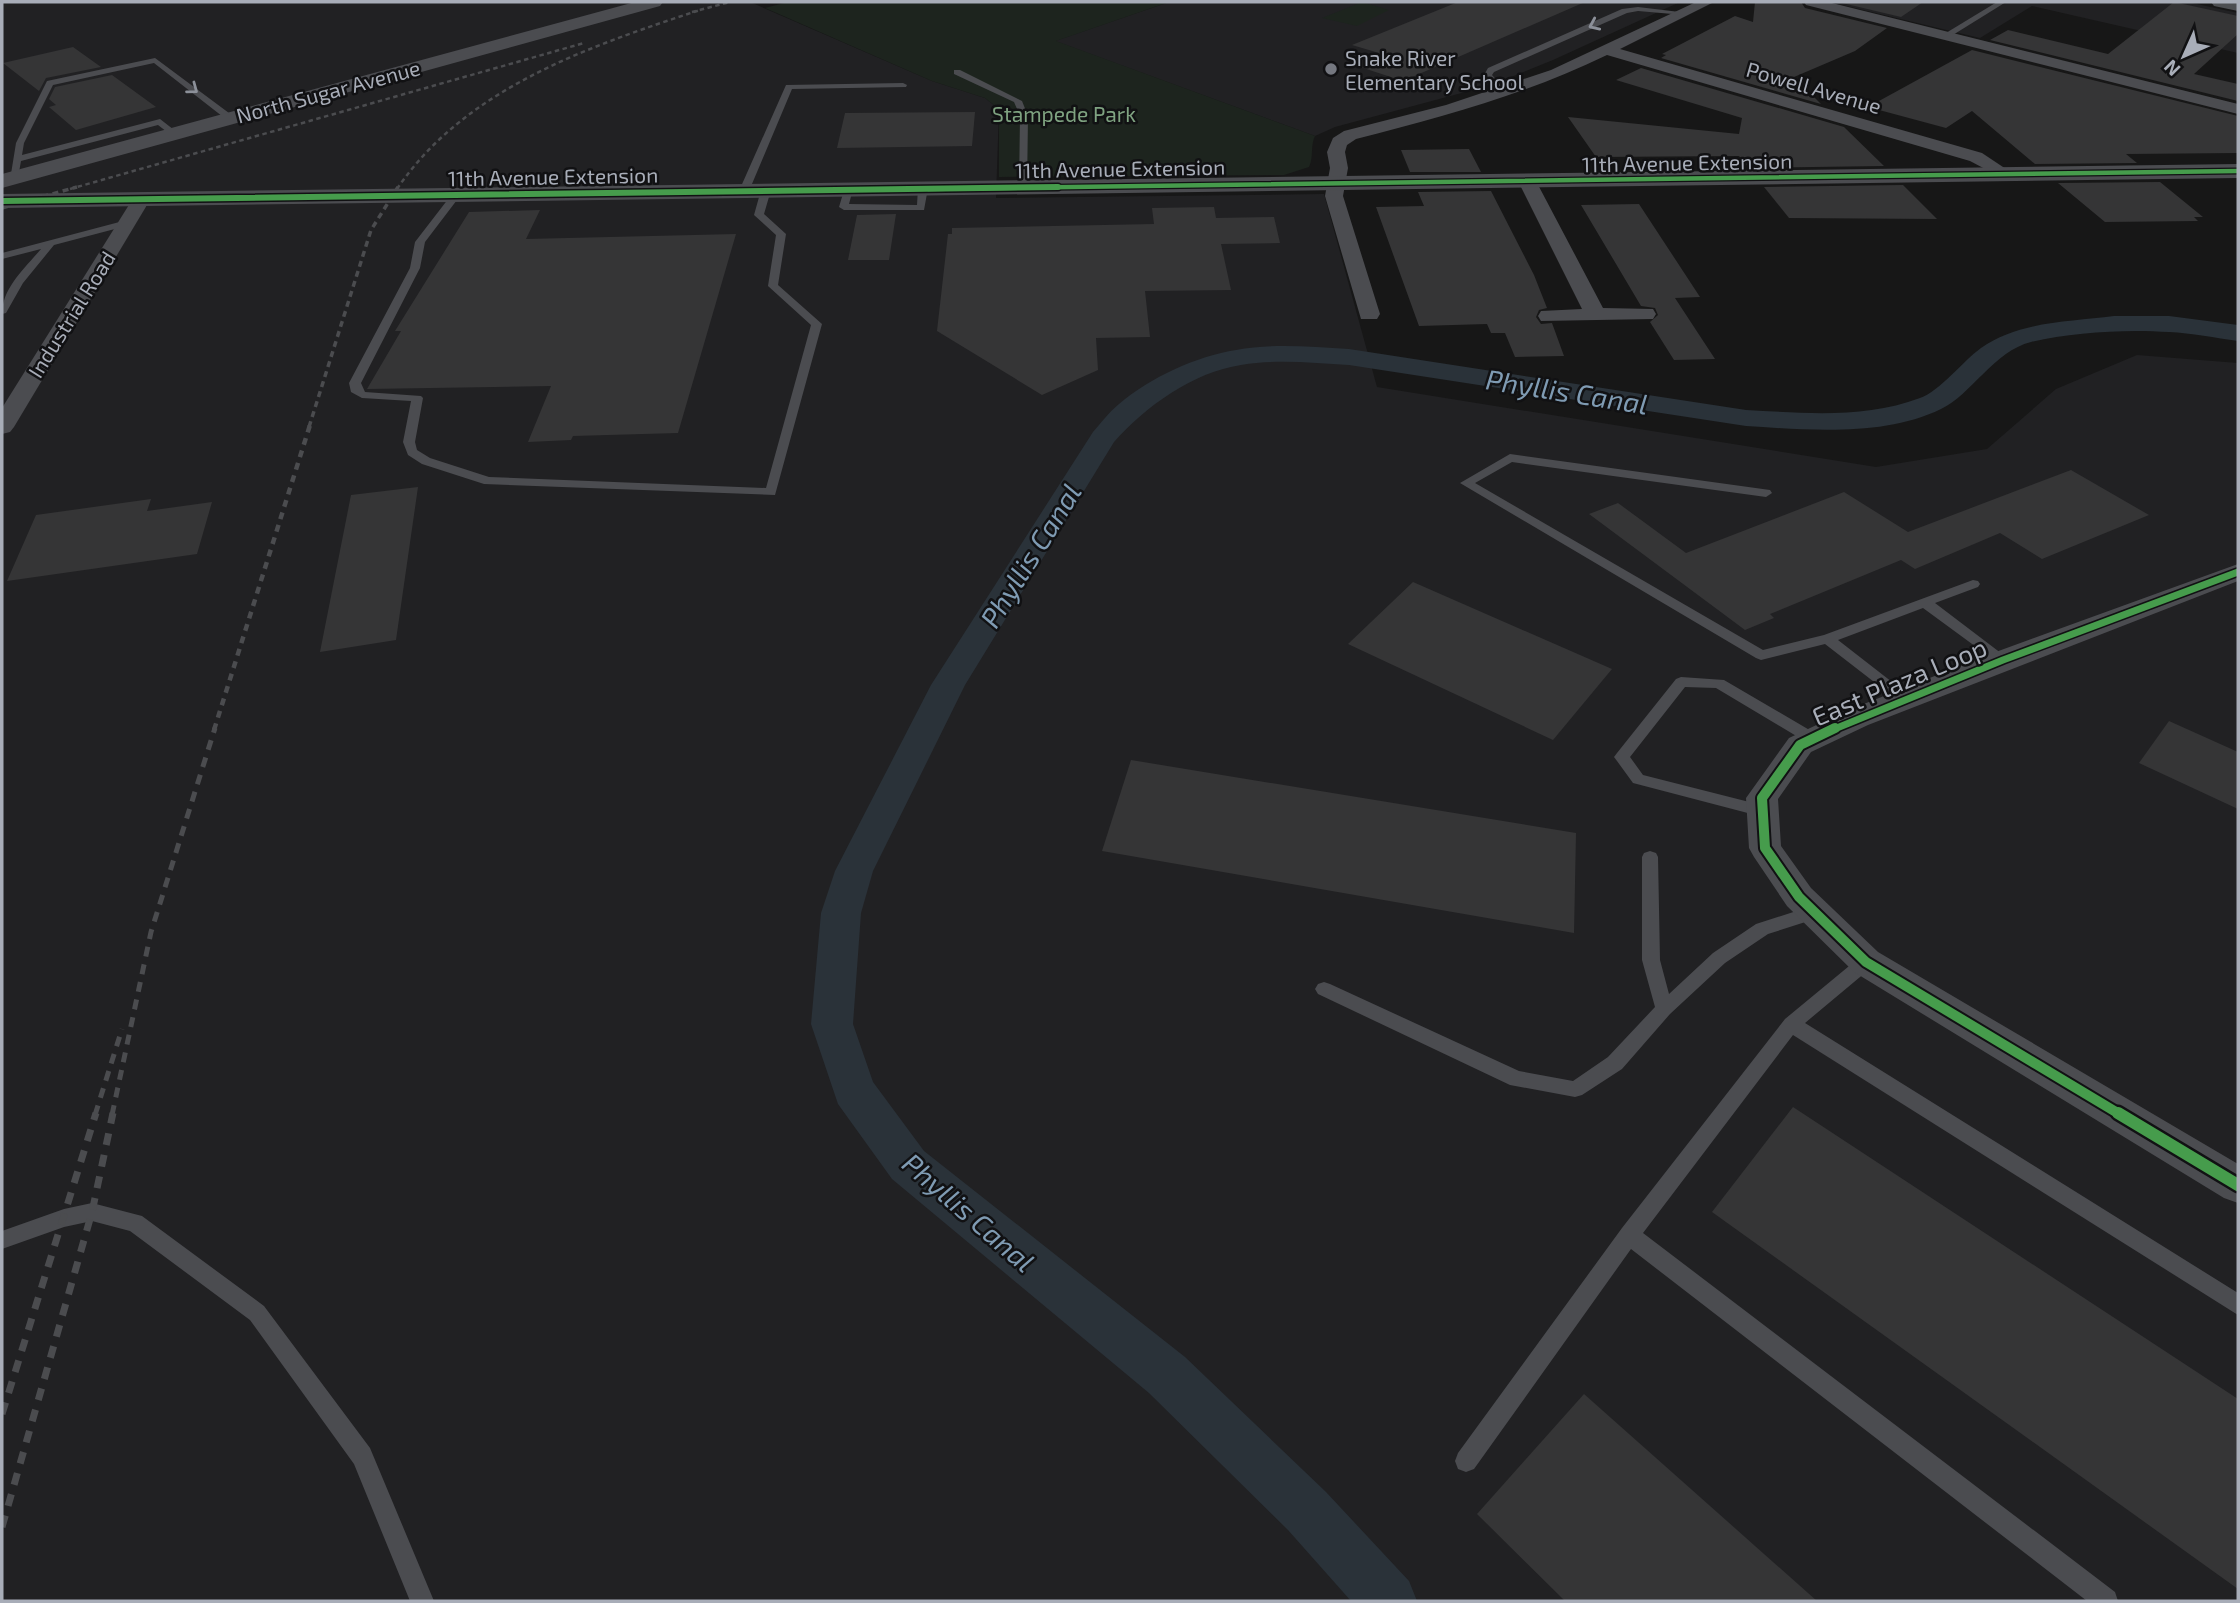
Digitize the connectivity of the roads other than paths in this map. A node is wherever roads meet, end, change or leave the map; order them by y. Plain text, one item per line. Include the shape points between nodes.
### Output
1 (654, 2) edge
2 (1707, 2) edge
3 (1811, 2) edge
4 (2002, 2) edge
5 (2220, 2) edge
6 (2238, 6) edge
7 (1684, 13) junction
8 (1945, 36) junction
9 (1606, 50) junction
10 (957, 72) dead end
11 (904, 85) dead end
12 (1503, 93) junction
13 (2238, 110) edge
14 (230, 118) junction
15 (2238, 171) edge
16 (11, 172) edge
17 (2006, 175) junction
18 (1527, 181) junction
19 (1336, 183) junction
20 (1024, 187) junction
21 (755, 191) junction
22 (455, 196) junction
23 (141, 200) junction
24 (2, 201) edge
25 (127, 223) junction
26 (51, 243) junction
27 (2, 256) edge
28 (2, 311) edge
29 (1369, 314) dead end
30 (1645, 314) dead end
31 (1596, 315) junction
32 (1549, 316) dead end
33 (3, 424) edge
34 (1766, 493) dead end
35 (2238, 572) edge
36 (1973, 584) dead end
37 (1925, 603) junction
38 (1828, 639) junction
39 (2003, 660) junction
40 (1905, 699) junction
41 (1813, 740) junction
42 (1763, 811) junction
43 (1650, 857) dead end
44 (1815, 912) junction
45 (1866, 962) junction
46 (1324, 989) dead end
47 (1664, 1009) junction
48 (1791, 1024) junction
49 (2238, 1185) edge
50 (1629, 1235) junction
51 (2, 1240) edge
52 (2238, 1305) edge
53 (1466, 1461) dead end
54 (420, 1599) edge
55 (2106, 1601) edge

1 - 14 street, North Sugar Avenue
2 - 7 street
3 - 8 street
4 - 8 lane
5 - 6 main road
7 - 9 street
7 -> 12 lane via 1625,11 1491,70 1488,75
8 - 13 street
9 - 12 street
9 - 17 street, Powell Avenue via 1976,157
10 - 20 lane via 1018,101 1024,116
11 - 21 lane via 789,87
12 - 19 street via 1350,135 1339,142 1336,152
14 - 16 street, North Sugar Avenue
16 -> 14 lane via 50,83 155,60
15 - 17 street, 11th Avenue Extension
17 - 18 street, 11th Avenue Extension
18 - 19 street, 11th Avenue Extension
18 - 31 street
19 - 20 street, 11th Avenue Extension
19 - 29 street via 1334,196
20 - 21 street, 11th Avenue Extension
21 - 22 street, 11th Avenue Extension
21 - 22 lane via 759,215 781,234 773,286 817,324 771,492 488,481 412,452 409,442 417,398 362,395 355,383 415,268 420,242
22 - 23 street, 11th Avenue Extension
23 - 24 street, 11th Avenue Extension
23 - 25 street, Industrial Road
25 - 26 lane
25 - 33 street, Industrial Road
26 - 27 lane
26 - 28 lane via 18,282
30 - 31 street
31 - 32 street
34 - 38 lane via 1510,458 1466,483 1761,655
35 - 39 street, East Plaza Loop
36 - 37 lane
37 - 38 lane
37 - 39 lane
38 - 40 lane
39 - 40 street, East Plaza Loop
40 - 41 street, East Plaza Loop
41 - 42 street, East Plaza Loop via 1800,746 1762,798
41 - 42 lane via 1719,683 1681,682 1622,757 1637,779
42 - 44 street, East Plaza Loop via 1765,848
43 - 47 lane via 1651,960
44 - 45 street, East Plaza Loop
44 - 47 lane via 1762,929 1719,958
45 - 48 lane
45 - 49 street, East Plaza Loop
46 - 47 lane via 1517,1079 1575,1089 1615,1063
48 - 50 lane
48 - 52 lane
50 - 53 lane
50 - 55 lane
51 - 54 lane via 92,1212 135,1223 257,1313 362,1456

